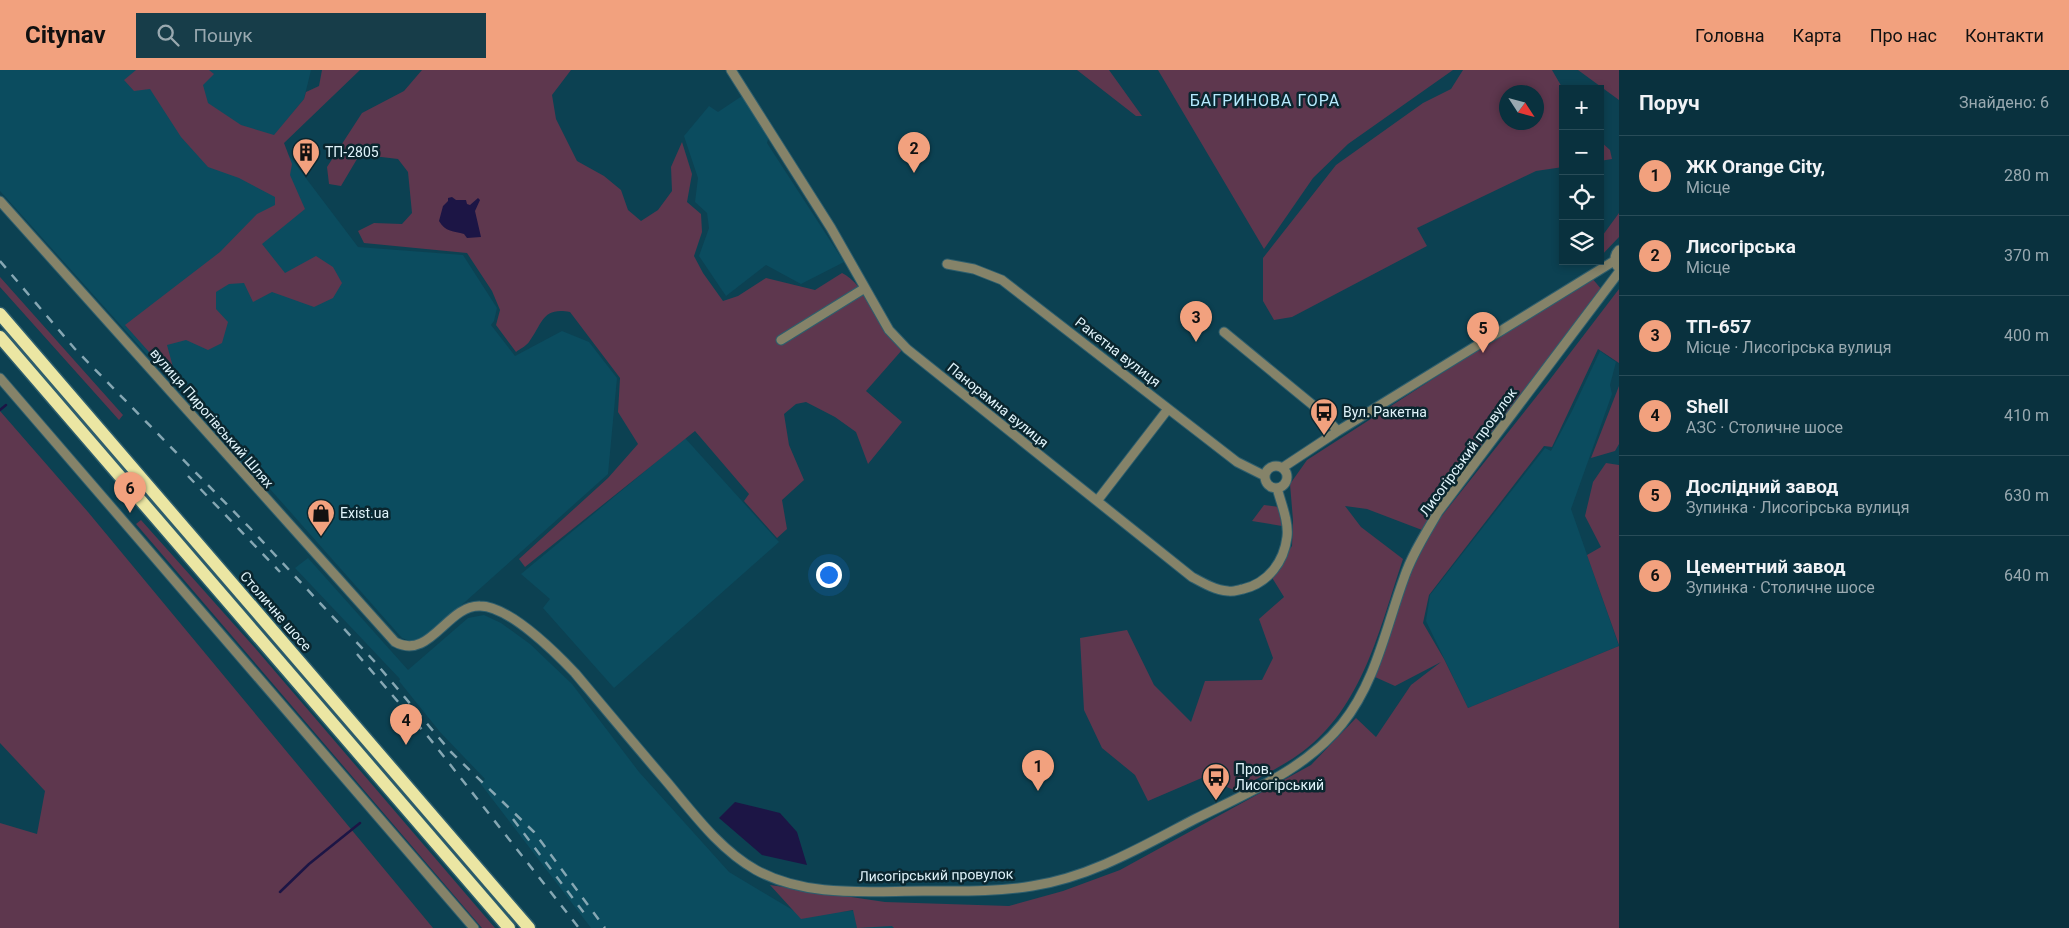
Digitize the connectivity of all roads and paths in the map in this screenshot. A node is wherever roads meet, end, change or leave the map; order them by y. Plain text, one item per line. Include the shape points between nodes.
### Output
1 (731, 70) edge
2 (0, 201) edge
3 (1619, 250) edge
4 (947, 264) dead end
5 (1617, 265) edge
6 (1619, 272) edge
7 (1594, 275) junction
8 (865, 288) junction
9 (1606, 290) junction
10 (0, 314) edge
11 (1224, 332) dead end
12 (0, 338) edge
13 (781, 340) dead end
14 (0, 378) edge
15 (1168, 409) junction
16 (1338, 431) junction
17 (1282, 468) junction
18 (1265, 476) junction
19 (1278, 488) junction
20 (1096, 501) junction
21 (409, 646) joint
22 (474, 928) edge
23 (509, 928) edge
24 (529, 928) edge

1 - 8 street, Панорамна вулиця
2 - 21 street, вулиця Пирогівський Шлях via 390,637 400,645
3 - 5 street via 1615,256
4 - 15 street, Ракетна вулиця via 974,269 1002,280
5 - 7 street
6 - 9 street, Лисогірський провулок
7 - 9 street via 1599,274 1603,278
7 - 16 street
8 - 13 street
8 - 20 street, Панорамна вулиця via 889,330 907,349
9 - 21 street, Лисогірський провулок via 1438,512 1405,574 1367,684 1333,735 1292,769 1088,872 1034,886 980,891 834,891 779,880 742,860 715,836 575,673 557,654 506,614 488,607 468,608 423,643
10 - 24 highway, Столичне шосе
11 - 16 street via 1314,406
12 - 23 highway
14 - 22 street
15 - 18 street, Ракетна вулиця via 1237,462
15 - 20 street
16 - 17 street
17 - 18 street via 1273,467
17 - 19 street via 1286,481
18 - 19 street via 1268,485
19 - 20 street, Панорамна вулиця via 1287,535 1284,554 1269,576 1259,583 1229,592 1192,577

